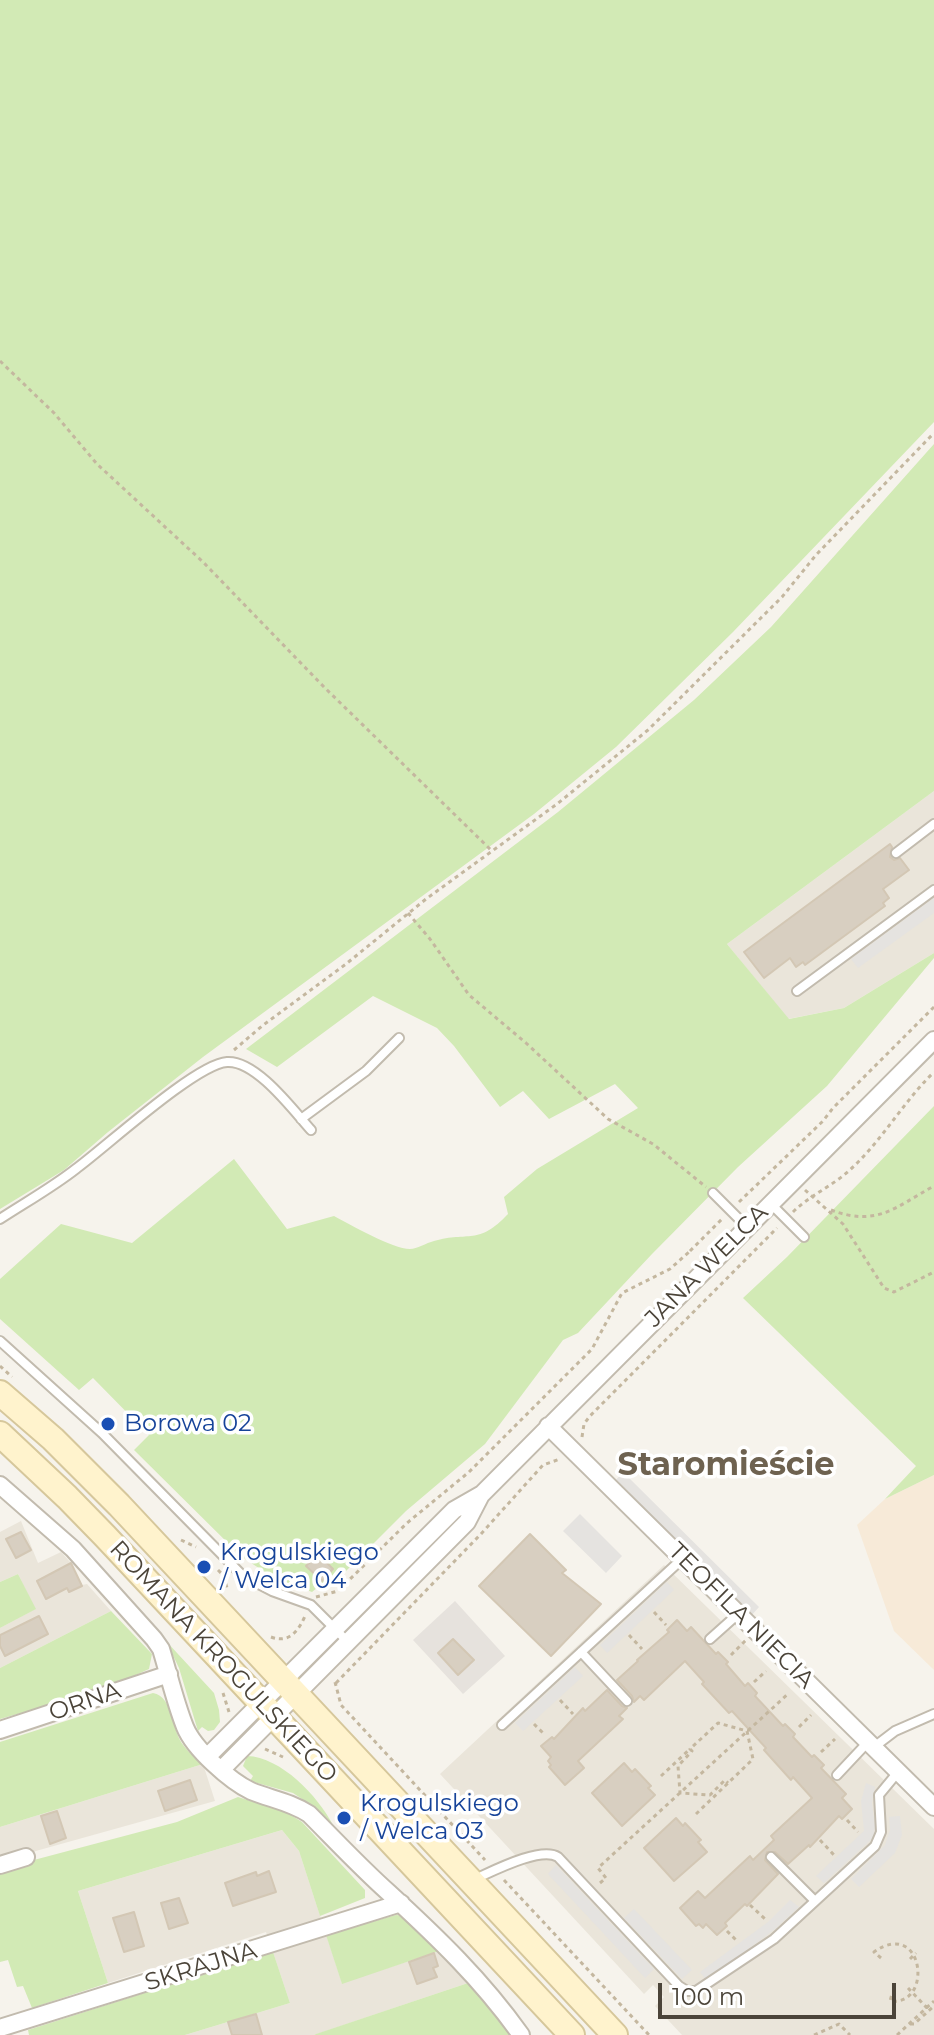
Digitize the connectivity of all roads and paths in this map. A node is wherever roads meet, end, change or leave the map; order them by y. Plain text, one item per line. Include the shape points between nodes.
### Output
1 (0, 361) edge
2 (934, 433) edge
3 (934, 824) edge
4 (492, 851) junction
5 (896, 853) dead end
6 (934, 890) edge
7 (408, 913) junction
8 (797, 991) dead end
9 (934, 1007) edge
10 (399, 1038) dead end
11 (934, 1040) edge
12 (229, 1061) junction
13 (934, 1072) edge
14 (301, 1119) junction
15 (311, 1130) dead end
16 (791, 1182) junction
17 (934, 1186) edge
18 (713, 1193) joint
19 (814, 1196) junction
20 (770, 1203) junction
21 (827, 1209) junction
22 (731, 1210) junction
23 (0, 1219) edge
24 (786, 1219) junction
25 (747, 1227) junction
26 (804, 1237) dead end
27 (934, 1272) edge
28 (0, 1341) edge
29 (0, 1393) edge
30 (548, 1426) junction
31 (0, 1434) edge
32 (578, 1443) dead end
33 (567, 1454) dead end
34 (0, 1485) edge
35 (482, 1494) junction
36 (682, 1558) junction
37 (316, 1598) dead end
38 (654, 1612) dead end
39 (307, 1613) dead end
40 (738, 1613) junction
41 (666, 1625) dead end
42 (334, 1628) junction
43 (751, 1634) dead end
44 (629, 1635) dead end
45 (291, 1637) dead end
46 (710, 1639) dead end
47 (347, 1641) junction
48 (642, 1649) dead end
49 (581, 1652) junction
50 (731, 1655) dead end
51 (766, 1671) dead end
52 (326, 1673) dead end
53 (169, 1674) junction
54 (754, 1682) dead end
55 (336, 1683) junction
56 (288, 1688) junction
57 (789, 1693) dead end
58 (560, 1700) dead end
59 (627, 1701) dead end
60 (266, 1708) junction
61 (573, 1714) dead end
62 (934, 1714) edge
63 (811, 1715) dead end
64 (534, 1724) dead end
65 (502, 1725) dead end
66 (799, 1727) dead end
67 (0, 1730) edge
68 (747, 1731) junction
69 (545, 1735) dead end
70 (835, 1739) dead end
71 (871, 1744) junction
72 (690, 1749) junction
73 (821, 1752) dead end
74 (208, 1756) junction
75 (221, 1770) junction
76 (898, 1771) junction
77 (837, 1775) dead end
78 (661, 1776) dead end
79 (728, 1783) junction
80 (680, 1793) junction
81 (934, 1807) edge
82 (696, 1814) dead end
83 (847, 1820) dead end
84 (858, 1832) dead end
85 (820, 1840) dead end
86 (834, 1855) dead end
87 (26, 1857) dead end
88 (771, 1857) dead end
89 (0, 1865) edge
90 (490, 1866) dead end
91 (499, 1876) dead end
92 (470, 1881) junction
93 (596, 1887) dead end
94 (815, 1901) junction
95 (401, 1903) junction
96 (750, 1905) dead end
97 (765, 1919) dead end
98 (727, 1931) dead end
99 (737, 1941) dead end
100 (916, 1953) junction
101 (881, 1958) dead end
102 (910, 1959) dead end
103 (908, 1988) dead end
104 (892, 1994) dead end
105 (914, 1994) junction
106 (934, 2004) edge
107 (927, 2008) junction
108 (910, 2024) junction
109 (0, 2028) edge
110 (521, 2035) edge
111 (572, 2035) edge
112 (615, 2035) edge
113 (649, 2035) edge
114 (814, 2035) edge
115 (850, 2035) edge
116 (897, 2035) edge

1 - 4 path via 97,464 203,562
2 - 4 path via 782,597 648,730
3 - 5 lane
4 - 7 path
6 - 8 lane
7 - 12 path via 262,1026
7 - 18 path via 469,995 608,1119 653,1144
9 - 22 path
10 - 14 lane via 366,1071
11 - 16 street, JANA WELCA
12 - 14 lane via 260,1075
12 - 23 lane via 208,1067 181,1085 75,1170
13 - 19 path via 885,1134
14 - 15 lane
16 - 19 path
16 - 20 street, JANA WELCA
17 - 21 path via 874,1218
18 - 22 lane
19 - 21 path
19 - 24 path
20 - 24 lane
20 - 25 street, JANA WELCA
21 - 27 path via 843,1224 884,1288 894,1292
22 - 25 lane
22 - 37 path via 670,1269 622,1293 592,1349 469,1472 338,1591
24 - 26 lane
24 - 32 path via 590,1416
25 - 30 street, JANA WELCA
28 - 42 lane via 102,1433 243,1576 311,1605
29 - 56 main road, ROMANA KROGULSKIEGO via 119,1505
30 - 35 street, JANA WELCA
30 - 36 street, TEOFILA NIECIA
31 - 60 main road, ROMANA KROGULSKIEGO via 77,1506
33 - 55 path via 543,1465
34 - 53 street via 73,1549 154,1639
35 - 42 street, JANA WELCA via 454,1510
35 - 47 street, JANA WELCA via 467,1522
36 - 40 street, TEOFILA NIECIA
36 - 49 lane
38 - 41 path
39 - 45 path
40 - 46 lane
40 - 71 street, TEOFILA NIECIA
42 - 47 lane
42 - 56 street, JANA WELCA
43 - 50 path
44 - 48 path
47 - 56 street, JANA WELCA
49 - 59 lane
49 - 65 lane
51 - 54 path
52 - 55 path
53 - 67 street, ORNA
53 - 74 street via 186,1728
55 - 90 path via 341,1705
56 - 60 street
56 - 92 main road, ROMANA KROGULSKIEGO
57 - 68 path
58 - 61 path
60 - 74 street
60 - 75 street
60 - 111 main road, ROMANA KROGULSKIEGO
62 - 71 lane
63 - 66 path
64 - 69 path
68 - 72 path via 718,1723
68 - 79 path via 753,1759
68 - 80 path
70 - 73 path
71 - 76 street, TEOFILA NIECIA
71 - 77 lane
72 - 78 path
72 - 80 path via 678,1766
74 - 75 street
75 - 95 street via 252,1791 309,1814
76 - 81 street, TEOFILA NIECIA
76 - 94 lane via 879,1795 879,1840
79 - 80 path via 725,1780 710,1795
79 - 82 path
80 - 93 path via 598,1868 606,1878
83 - 84 path
85 - 86 path
87 - 89 street
88 - 94 lane
91 - 113 path
92 - 94 lane via 551,1852 687,1991 696,1991 774,1939
92 - 112 main road, ROMANA KROGULSKIEGO
95 - 109 street, SKRAJNA
95 - 110 street via 478,1978
96 - 97 path
98 - 99 path
100 - 101 path via 891,1945 874,1952
100 - 102 path
100 - 105 path via 923,1976
103 - 105 path
104 - 105 path via 890,2001 897,2002
105 - 107 path
106 - 107 path
106 - 108 path
107 - 108 path
108 - 116 path
114 - 115 path via 839,2024

